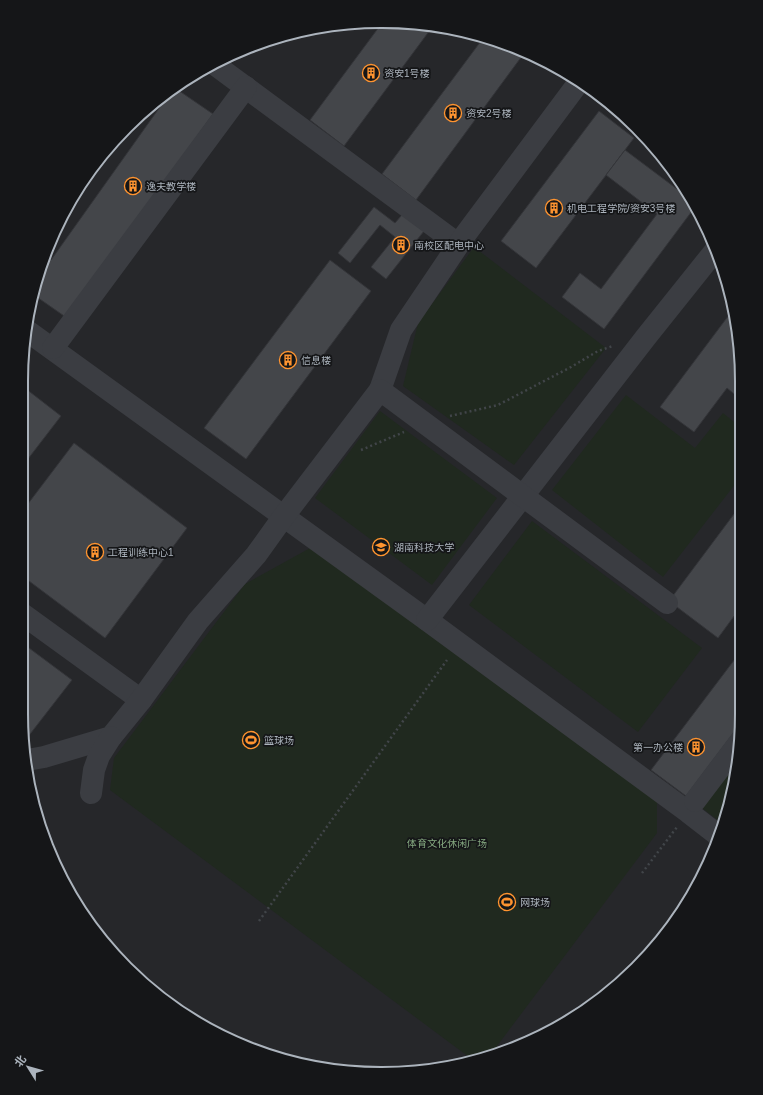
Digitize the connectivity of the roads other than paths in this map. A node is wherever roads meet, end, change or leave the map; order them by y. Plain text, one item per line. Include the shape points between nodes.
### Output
1 (219, 67) edge
2 (246, 87) junction
3 (576, 87) edge
4 (458, 244) junction
5 (711, 255) edge
6 (31, 334) edge
7 (53, 348) junction
8 (380, 390) junction
9 (523, 497) junction
10 (284, 516) junction
11 (667, 603) dead end
12 (28, 618) edge
13 (427, 620) junction
14 (141, 700) junction
15 (111, 737) junction
16 (733, 751) edge
17 (31, 759) edge
18 (91, 793) dead end
19 (692, 806) junction
20 (715, 831) edge

1 - 2 street
2 - 4 street
2 - 7 street
3 - 4 street
4 - 8 street via 401,330
5 - 9 street
6 - 7 street
7 - 10 street
8 - 9 street
8 - 10 street
9 - 11 street
9 - 13 street
10 - 13 street
10 - 14 street via 256,555 198,622
12 - 14 street
13 - 19 street
14 - 15 street
15 - 17 street
15 - 18 street via 99,756
16 - 19 street
19 - 20 street

